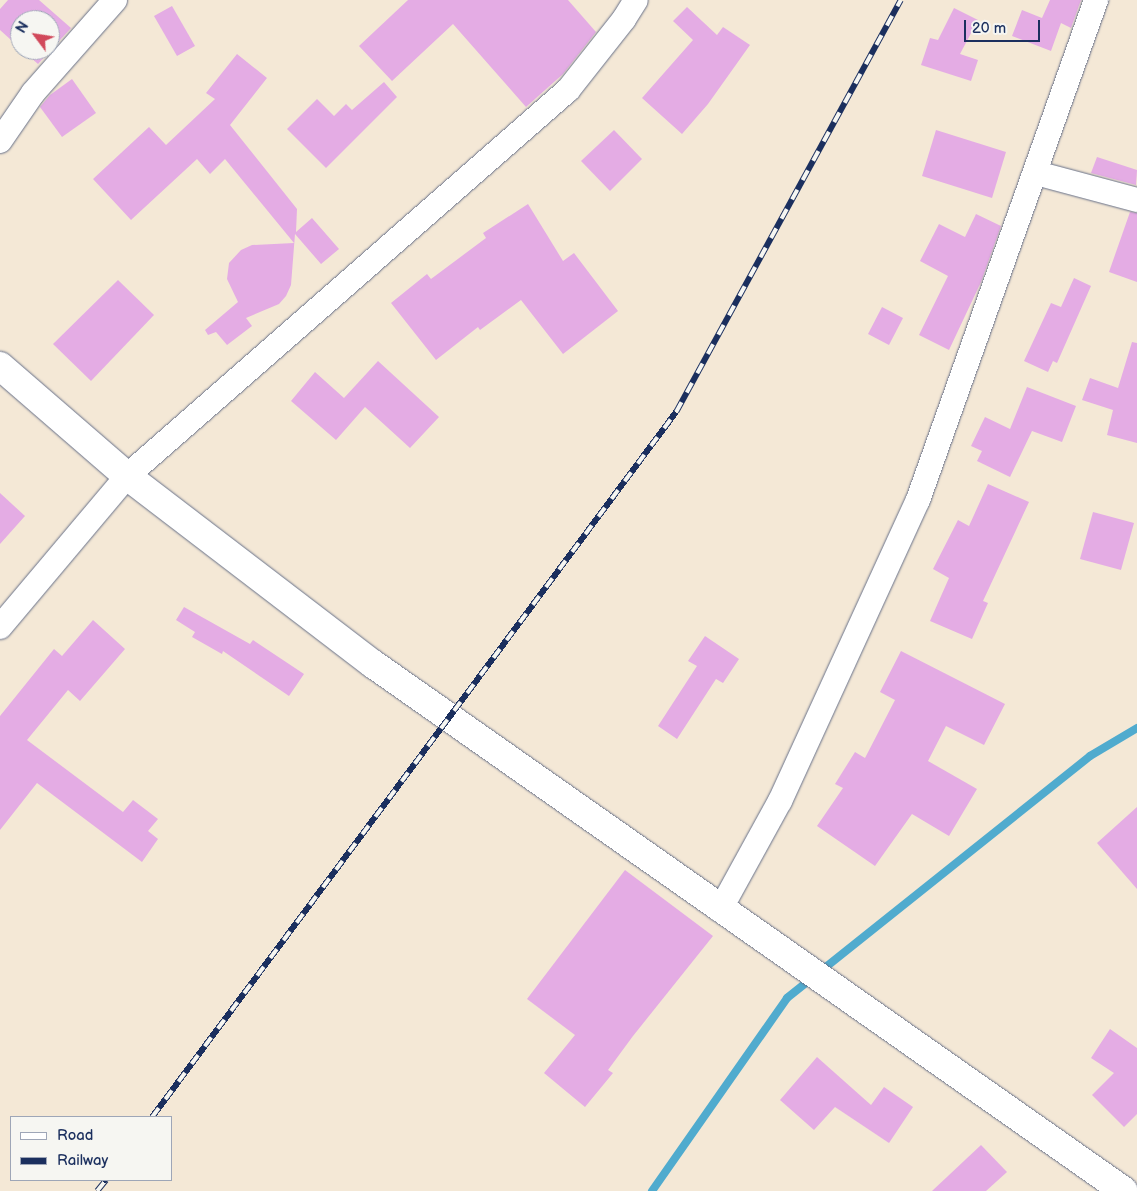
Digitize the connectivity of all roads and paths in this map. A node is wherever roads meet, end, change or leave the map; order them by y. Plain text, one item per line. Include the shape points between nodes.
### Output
1 (115, 0) edge
2 (636, 0) edge
3 (1096, 0) edge
4 (0, 141) edge
5 (1036, 173) junction
6 (1137, 200) edge
7 (0, 366) edge
8 (127, 476) junction
9 (0, 627) edge
10 (720, 910) junction
11 (1124, 1191) edge

1 - 4 street via 33,92
2 - 8 street via 568,90
3 - 5 street
5 - 6 street
5 - 10 street via 918,500 780,801
7 - 8 street
8 - 9 street
8 - 10 street via 373,664
10 - 11 street

